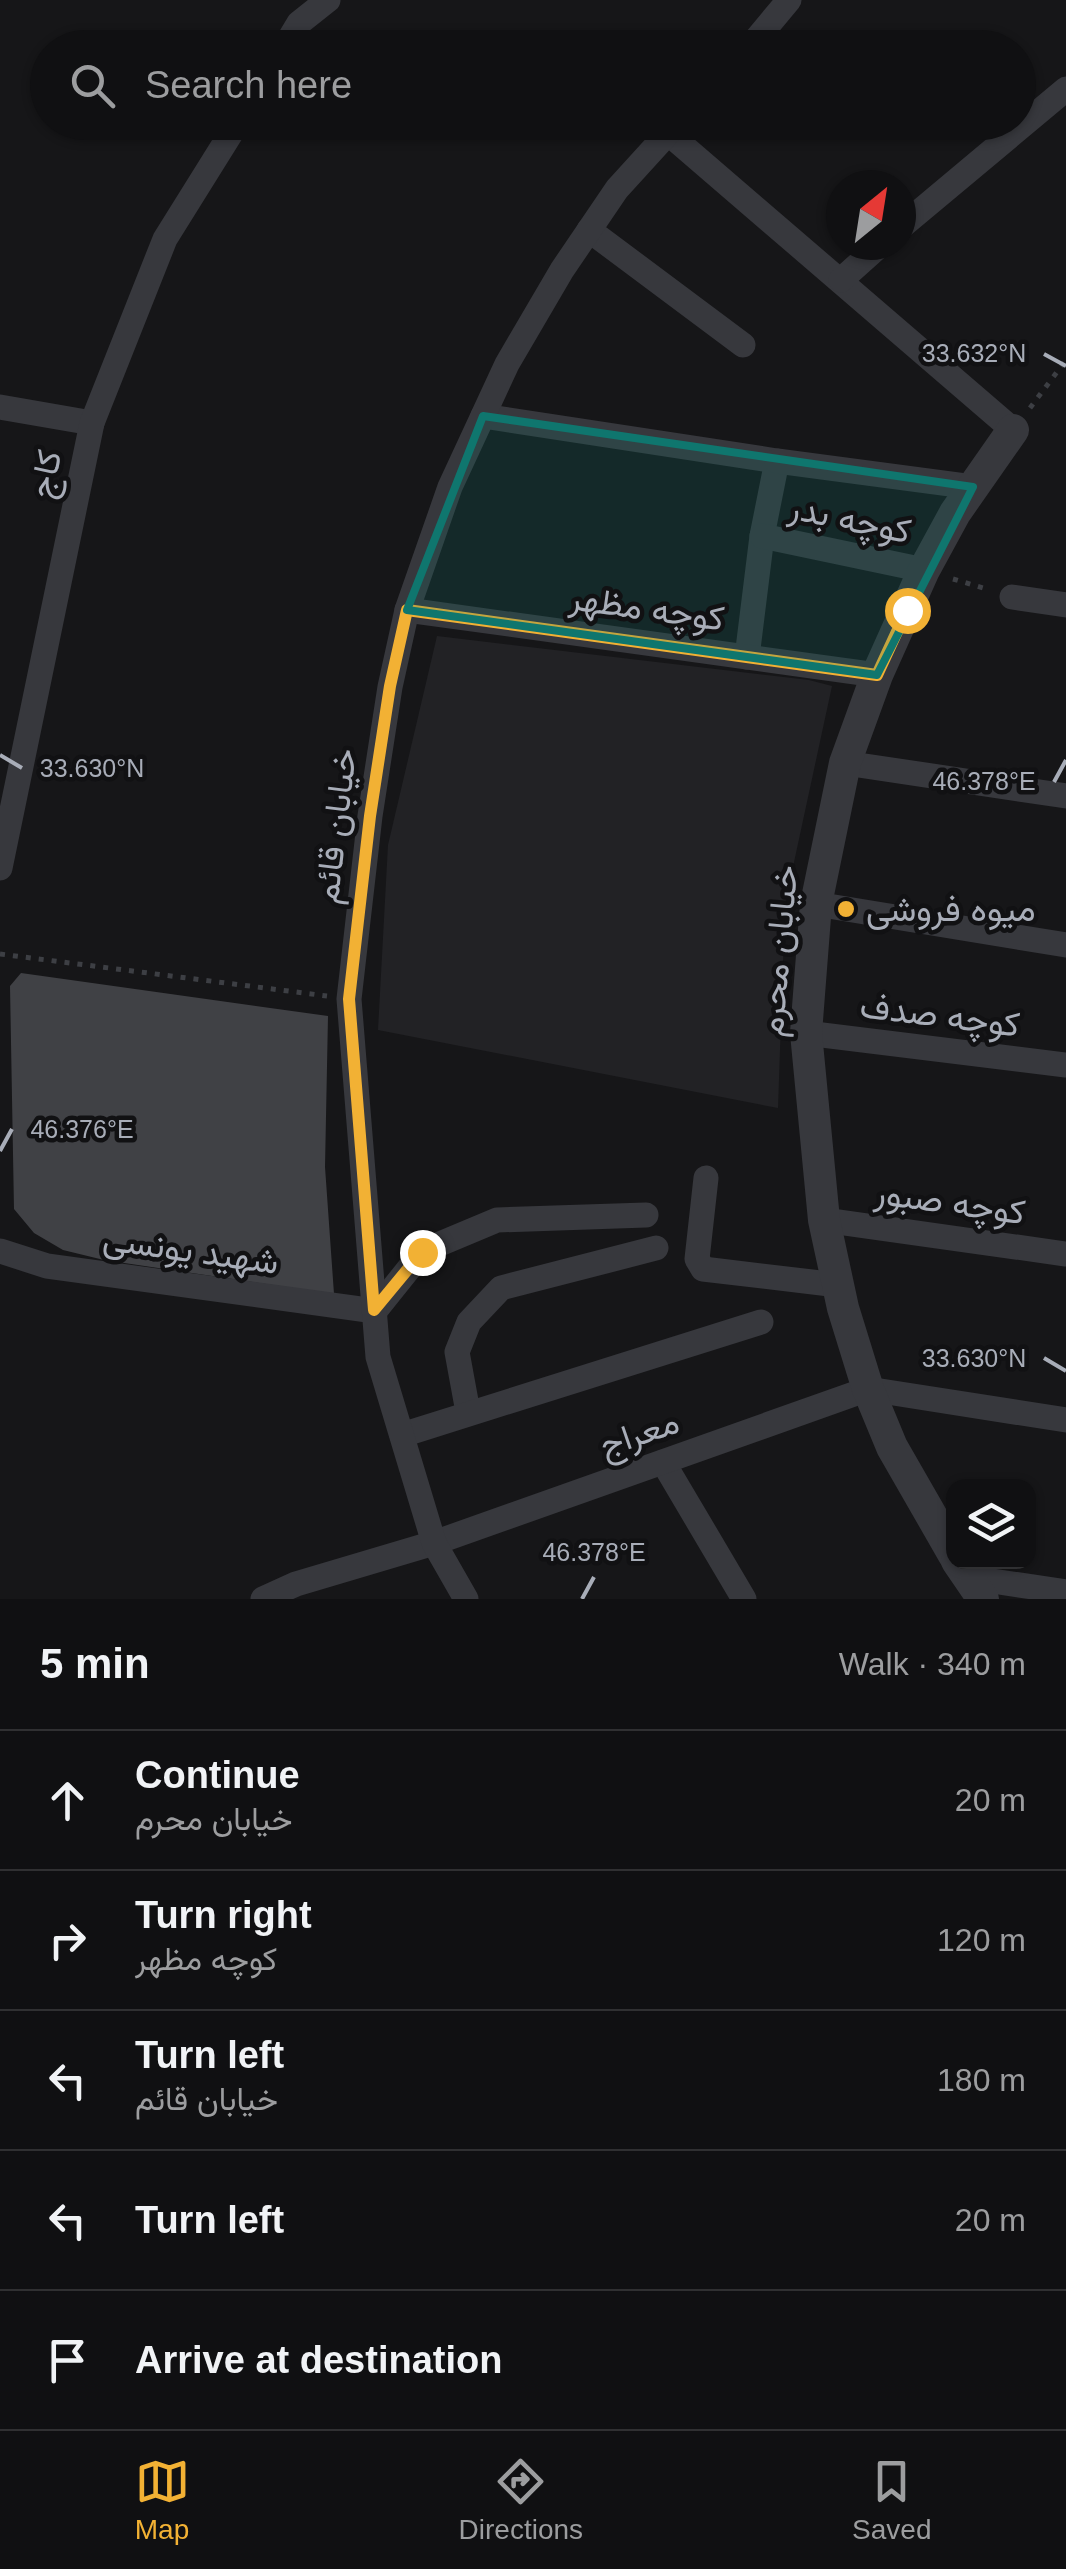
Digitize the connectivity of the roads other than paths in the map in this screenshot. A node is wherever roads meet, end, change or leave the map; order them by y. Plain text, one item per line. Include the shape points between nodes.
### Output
1 (328, 0) edge
2 (786, 2) edge
3 (296, 30) edge
4 (769, 30) edge
5 (1066, 89) edge
6 (1036, 114) edge
7 (227, 140) edge
8 (662, 140) edge
9 (686, 140) edge
10 (1005, 140) edge
11 (916, 214) edge
12 (590, 230) junction
13 (863, 260) edge
14 (841, 280) junction
15 (743, 346) dead end
16 (0, 407) edge
17 (483, 416) junction
18 (92, 424) junction
19 (1013, 430) joint
20 (777, 461) junction
21 (973, 487) junction
22 (762, 536) junction
23 (924, 570) junction
24 (1012, 597) road end
25 (1066, 605) edge
26 (407, 610) junction
27 (746, 657) junction
28 (877, 675) junction
29 (846, 763) junction
30 (1066, 796) edge
31 (0, 868) edge
32 (816, 904) junction
33 (1066, 944) edge
34 (806, 1033) junction
35 (1066, 1066) edge
36 (706, 1178) dead end
37 (646, 1214) dead end
38 (824, 1220) junction
39 (656, 1248) dead end
40 (0, 1251) edge
41 (1066, 1254) edge
42 (838, 1285) junction
43 (374, 1310) junction
44 (761, 1322) dead end
45 (868, 1390) junction
46 (468, 1412) junction
47 (1066, 1420) edge
48 (402, 1435) junction
49 (662, 1462) junction
50 (434, 1543) junction
51 (965, 1573) edge
52 (1066, 1592) edge
53 (263, 1599) edge
54 (466, 1599) edge
55 (744, 1599) edge

1 - 3 street
2 - 4 street
5 - 6 street
7 - 18 street, کاج via 165,239
8 - 12 street, خیابان قائم
9 - 14 street
10 - 11 street
12 - 15 street
12 - 17 street, خیابان قائم
13 - 14 street
14 - 19 street
16 - 18 street
17 - 20 street
17 - 26 street, خیابان قائم
18 - 31 street, کاج
19 - 21 street, خیابان محرم
20 - 21 street
20 - 22 street
21 - 23 street, خیابان محرم
22 - 23 street, کوچه بدر
22 - 27 street
23 - 28 street, خیابان محرم
24 - 25 street
26 - 27 street, کوچه مظهر
26 - 43 street, خیابان قائم via 370,816 349,999
27 - 28 street, کوچه مظهر
28 - 29 street, خیابان محرم
29 - 30 street
29 - 32 street, خیابان محرم
32 - 33 street
32 - 34 street, خیابان محرم
34 - 35 street, کوچه صدف
34 - 38 street, خیابان محرم
36 - 42 street via 697,1259 703,1269
37 - 43 street via 497,1220 422,1252
38 - 41 street, کوچه صبور
38 - 42 street, خیابان محرم
39 - 46 street via 501,1288 468,1322 458,1352
40 - 43 street, شهید یونسی via 48,1266
42 - 45 street, خیابان محرم
43 - 48 street, خیابان قائم via 378,1358
44 - 46 street
45 - 47 street
45 - 49 street, معراج
45 - 51 street, خیابان محرم via 892,1448
46 - 48 street
48 - 50 street, خیابان قائم
49 - 50 street, معراج
49 - 55 street
50 - 53 street, معراج
50 - 54 street, خیابان قائم
51 - 52 street

